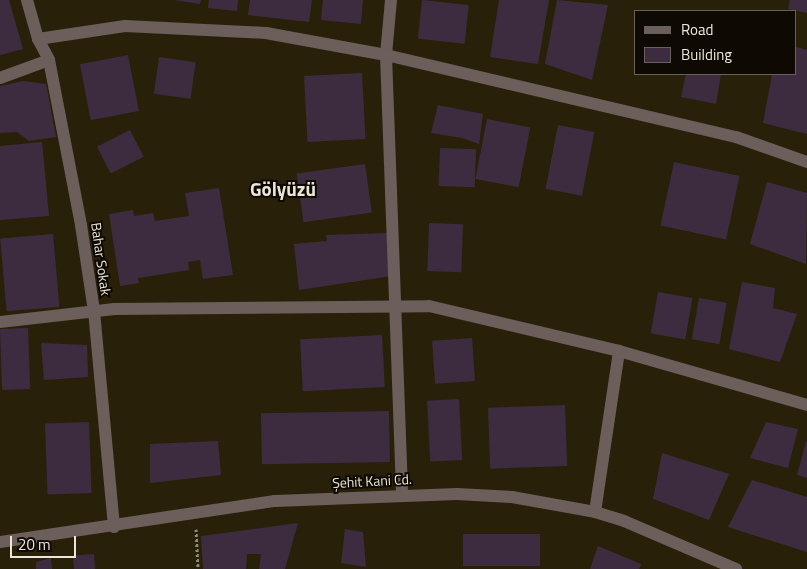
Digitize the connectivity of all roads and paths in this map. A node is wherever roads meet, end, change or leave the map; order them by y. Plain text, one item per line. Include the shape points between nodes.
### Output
1 (28, 0) edge
2 (391, 0) edge
3 (38, 39) junction
4 (386, 55) junction
5 (49, 60) junction
6 (0, 78) edge
7 (807, 162) edge
8 (397, 306) junction
9 (94, 311) junction
10 (0, 322) edge
11 (619, 351) junction
12 (807, 405) edge
13 (402, 494) junction
14 (594, 512) junction
15 (195, 513) junction
16 (114, 527) junction
17 (0, 542) edge
18 (198, 569) edge
19 (736, 569) edge

1 - 3 street, Bahar Sokak
2 - 4 street
3 - 4 street via 125,26 266,33
3 - 5 street, Bahar Sokak
4 - 7 street via 736,137
4 - 8 street
5 - 6 street
5 - 9 street, Bahar Sokak
8 - 9 street
8 - 11 street via 429,306
8 - 13 street
9 - 10 street
9 - 16 street, Bahar Sokak
11 - 12 street
11 - 14 street
13 - 14 street, Şehit Kani Cd. via 512,497
13 - 15 street, Şehit Kani Cd. via 275,500
14 - 19 street, Şehit Kani Cd. via 624,521
15 - 16 street, Şehit Kani Cd.
15 - 18 path
16 - 17 street, Şehit Kani Cd.

